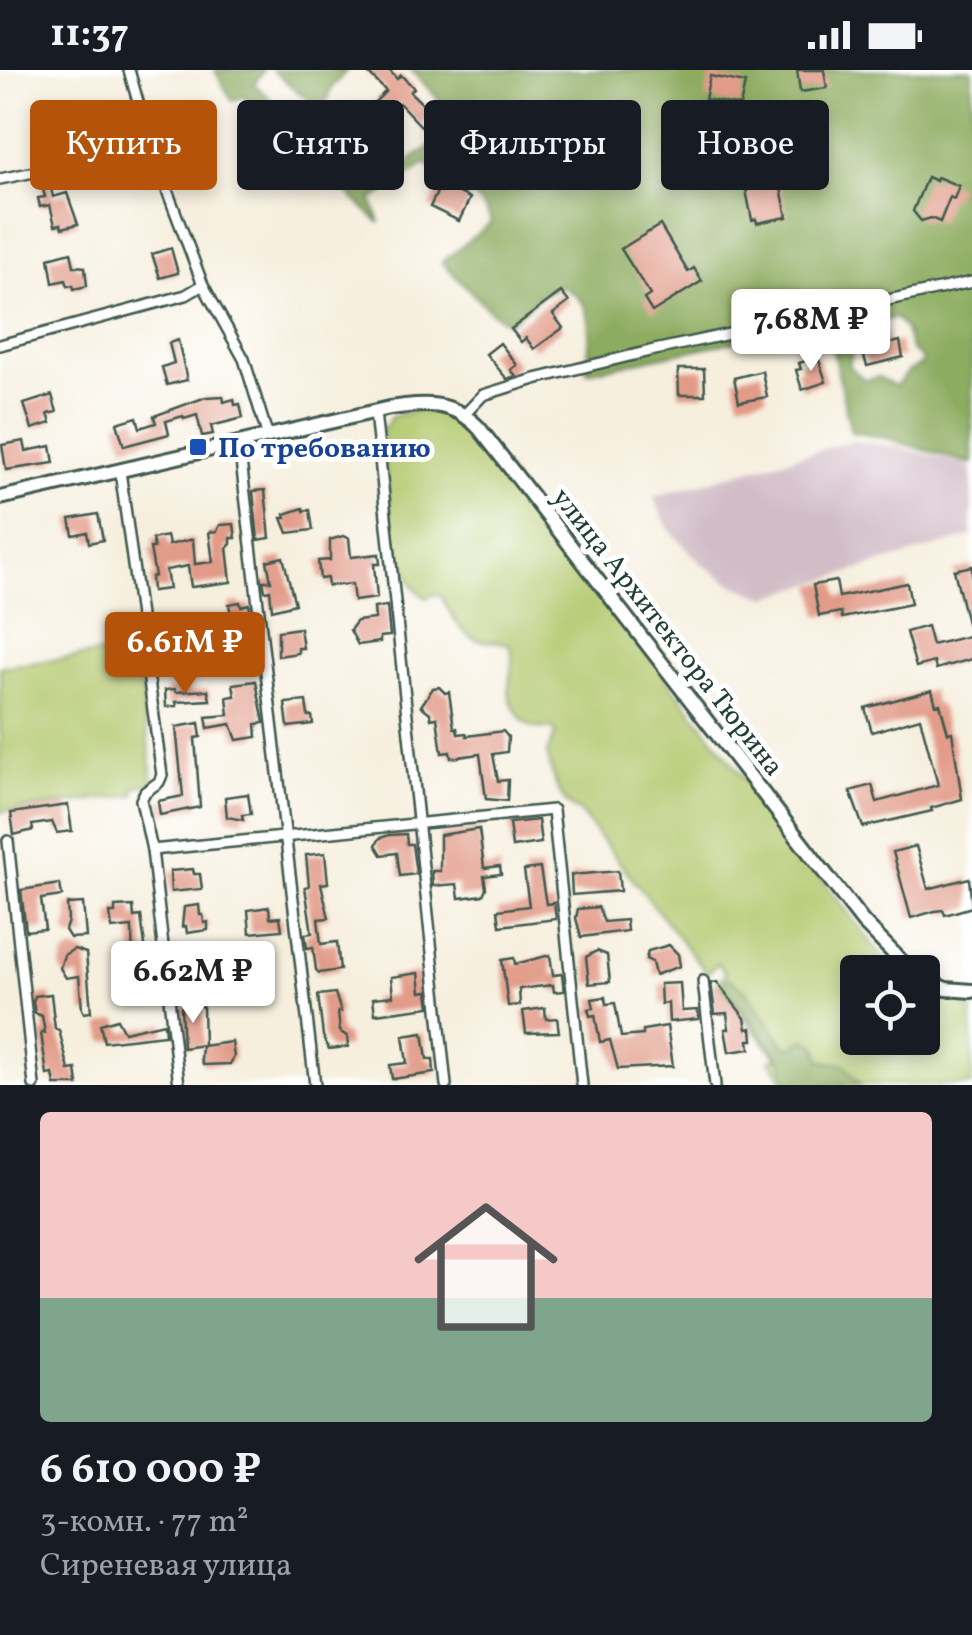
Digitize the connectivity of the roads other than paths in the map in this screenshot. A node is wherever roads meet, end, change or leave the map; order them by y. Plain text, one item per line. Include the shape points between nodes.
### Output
1 (129, 70) edge
2 (137, 100) edge
3 (30, 173) edge
4 (0, 179) edge
5 (167, 190) edge
6 (972, 282) edge
7 (202, 285) junction
8 (0, 345) edge
9 (375, 412) junction
10 (465, 414) junction
11 (268, 438) junction
12 (239, 444) junction
13 (120, 472) junction
14 (0, 498) edge
15 (418, 821) junction
16 (286, 838) junction
17 (8, 841) dead end
18 (152, 850) junction
19 (895, 955) edge
20 (703, 981) dead end
21 (940, 986) edge
22 (972, 990) edge
23 (34, 1085) edge
24 (178, 1085) edge
25 (315, 1085) edge
26 (446, 1085) edge
27 (582, 1085) edge
28 (716, 1085) edge

1 - 2 street
3 - 4 street
5 - 7 street
6 - 10 street via 536,379 483,395
7 - 8 street via 186,295
7 - 11 street via 244,359
9 - 10 street via 434,403
9 - 11 street
9 - 15 street
10 - 19 street, улица Архитектора Тюрина via 862,922
11 - 12 street
12 - 13 street
12 - 16 street
13 - 14 street
13 - 18 street via 162,775 141,800
15 - 16 street
15 - 26 street
15 - 27 street via 553,810
16 - 18 street
16 - 25 street
17 - 23 street
18 - 24 street
20 - 28 street
21 - 22 street

